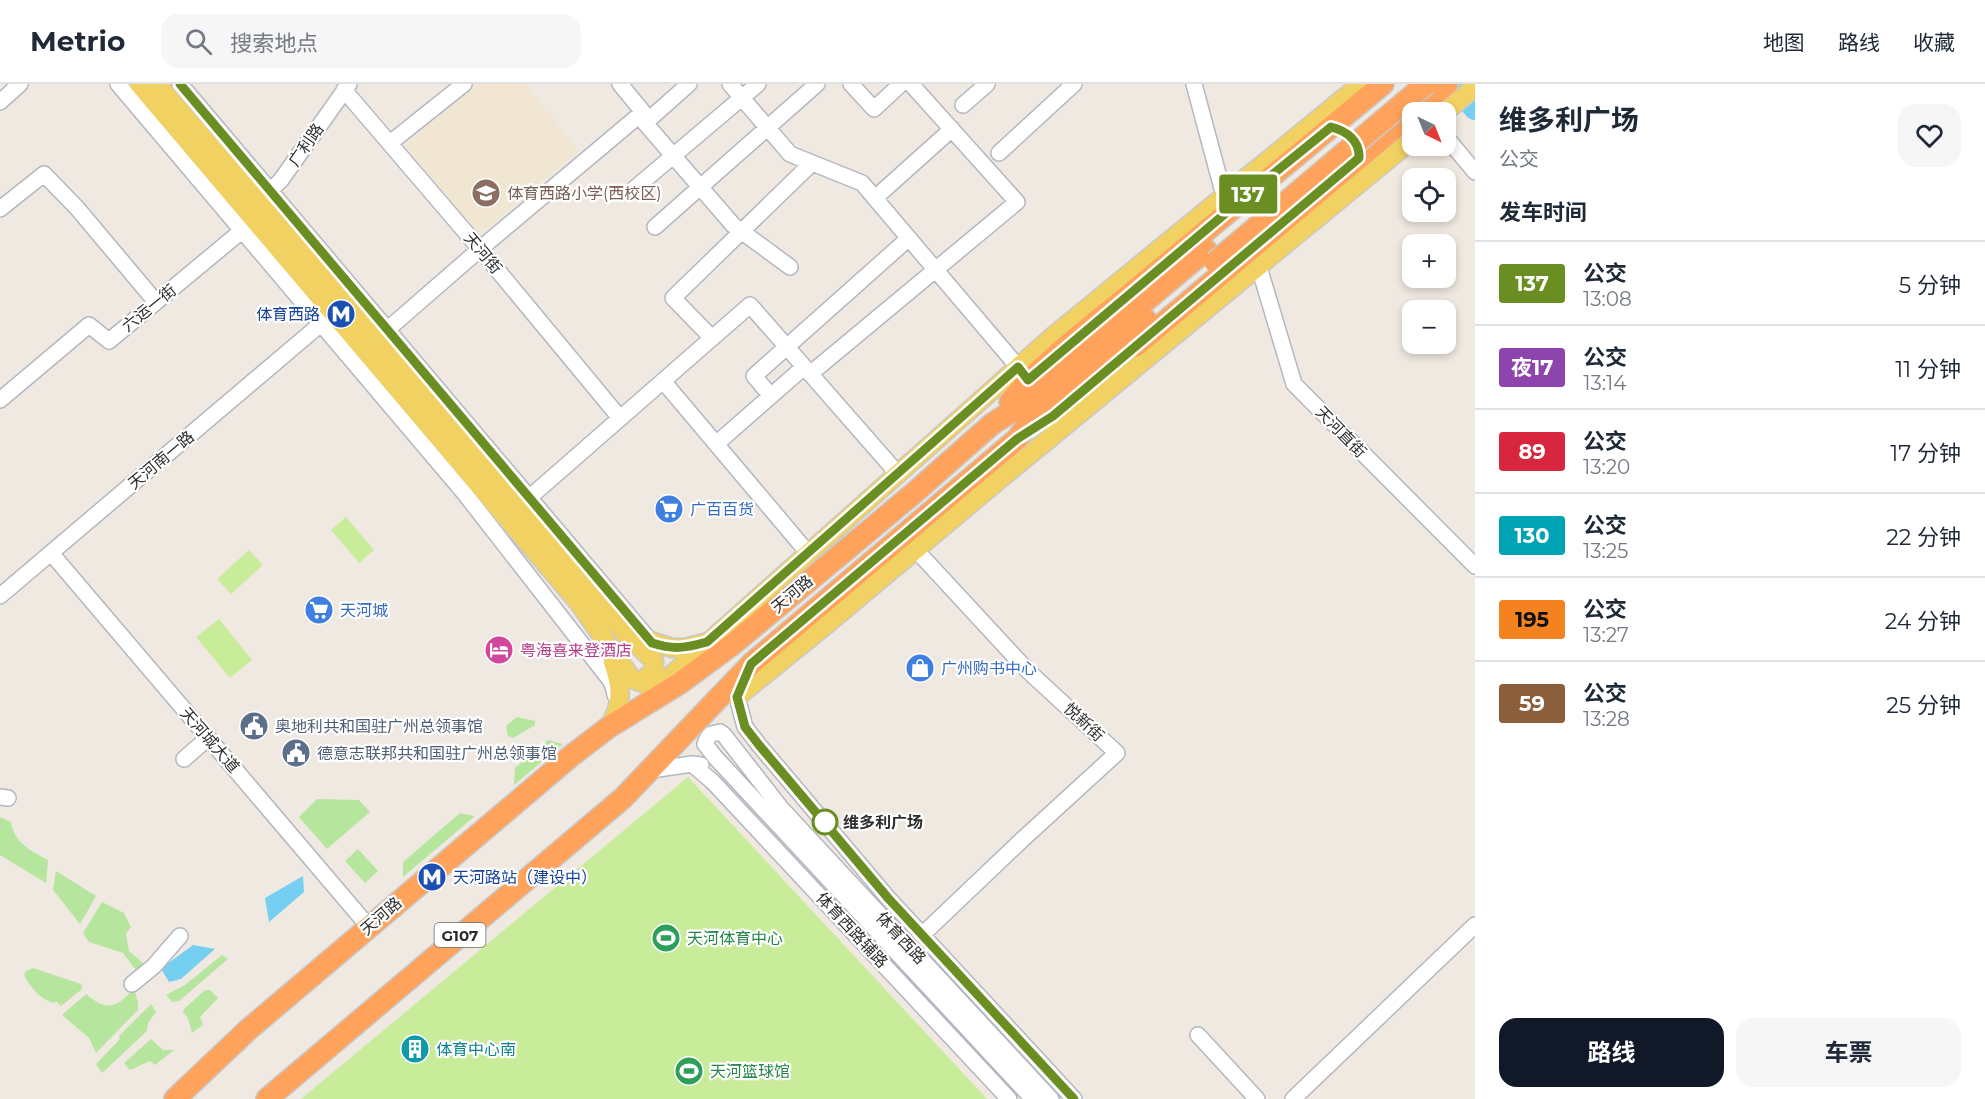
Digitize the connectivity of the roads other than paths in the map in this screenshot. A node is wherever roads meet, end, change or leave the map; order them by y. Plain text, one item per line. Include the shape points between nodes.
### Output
1 (20, 84) edge
2 (118, 84) edge
3 (180, 84) edge
4 (464, 84) edge
5 (620, 84) edge
6 (689, 84) edge
7 (730, 84) edge
8 (758, 84) edge
9 (817, 84) edge
10 (851, 84) edge
11 (902, 84) edge
12 (910, 84) edge
13 (987, 84) edge
14 (1074, 84) edge
15 (1194, 84) edge
16 (1361, 84) edge
17 (1383, 84) edge
18 (1405, 84) edge
19 (1426, 84) edge
20 (1447, 84) edge
21 (346, 87) edge
22 (1475, 87) edge
23 (146, 93) edge
24 (0, 102) edge
25 (1456, 103) edge
26 (963, 105) dead end
27 (193, 112) junction
28 (1331, 127) junction
29 (952, 129) junction
30 (390, 144) junction
31 (1402, 148) edge
32 (1456, 149) edge
33 (999, 153) dead end
34 (1359, 158) junction
35 (812, 163) junction
36 (1475, 171) edge
37 (634, 189) dead end
38 (1224, 196) junction
39 (875, 198) junction
40 (0, 209) edge
41 (257, 211) junction
42 (655, 227) dead end
43 (909, 238) junction
44 (480, 249) junction
45 (1211, 256) junction
46 (790, 267) dead end
47 (1259, 267) junction
48 (156, 302) junction
49 (327, 318) junction
50 (381, 334) junction
51 (712, 338) junction
52 (787, 347) junction
53 (807, 370) junction
54 (1023, 373) junction
55 (663, 381) junction
56 (771, 396) junction
57 (0, 400) edge
58 (620, 418) junction
59 (992, 424) junction
60 (1017, 439) junction
61 (717, 444) junction
62 (898, 474) junction
63 (530, 497) junction
64 (916, 550) junction
65 (51, 553) junction
66 (808, 553) junction
67 (1475, 566) edge
68 (562, 583) junction
69 (0, 596) edge
70 (543, 596) junction
71 (606, 640) junction
72 (707, 642) junction
73 (653, 652) junction
74 (751, 664) junction
75 (737, 697) junction
76 (609, 727) junction
77 (686, 730) junction
78 (208, 738) junction
79 (184, 759) dead end
80 (692, 764) junction
81 (651, 770) junction
82 (754, 774) junction
83 (735, 779) junction
84 (1475, 926) edge
85 (369, 927) junction
86 (922, 935) junction
87 (180, 936) dead end
88 (132, 984) dead end
89 (1198, 1035) dead end
90 (1040, 1063) junction
91 (1028, 1074) junction
92 (175, 1099) edge
93 (267, 1099) edge
94 (1009, 1099) edge
95 (1033, 1099) edge
96 (1051, 1099) edge
97 (1074, 1099) edge
98 (1257, 1099) edge
99 (1293, 1099) edge

1 - 24 street
2 - 23 street
3 - 27 street
4 - 30 street
5 - 44 street via 643,112
6 - 46 street via 645,123 733,225
7 - 35 street via 790,154
8 - 37 street
9 - 42 street
10 - 11 street via 874,109
12 - 29 street
13 - 26 street
14 - 33 street
15 - 38 street
16 - 38 main road
17 - 28 highway
18 - 45 highway, 天河路 / G107
19 - 45 highway, 天河路 / G107, bridge
20 - 34 highway
21 - 30 street, 天河街
21 - 41 street, 广利路
22 - 25 main road
23 - 27 main road
23 - 41 main road
27 - 41 main road
28 - 34 highway via 1349,136 1358,148
28 - 54 highway
29 - 39 street
29 - 53 street via 1017,202
30 - 44 street, 天河街
31 - 47 main road
32 - 36 street
34 - 60 highway via 1053,416
35 - 39 street via 862,183
35 - 51 street via 673,298
38 - 54 main road
39 - 43 street
40 - 48 street via 44,174
41 - 48 street, 六运一街
41 - 49 main road
41 - 50 main road
43 - 52 street
43 - 54 street
44 - 50 street
44 - 58 street, 天河街
45 - 59 highway, 天河路 / G107
45 - 60 highway, 天河路 / G107 via 1037,412
47 - 64 main road
47 - 67 street, 天河直街 via 1294,384
48 - 57 street, 六运一街 via 109,341 88,325
49 - 65 street, 天河南一路
49 - 68 main road
49 - 70 street
50 - 63 street
50 - 73 main road via 623,632
51 - 52 street via 750,305
51 - 55 street
52 - 53 street
52 - 56 street via 754,376
53 - 56 street
53 - 62 street
54 - 59 highway
54 - 62 main road
55 - 58 street
55 - 61 street
56 - 61 street
58 - 63 street
59 - 76 highway, 天河路 / G107 via 732,644 666,693
60 - 74 highway, 天河路 / G107
61 - 66 street
62 - 66 main road
63 - 73 street
64 - 75 main road
64 - 86 street, 悦新街 via 1028,671 1117,753
65 - 69 street, 天河南一路
65 - 78 street, 天河城大道
66 - 72 main road
68 - 70 street
68 - 71 main road
70 - 76 street via 613,686 615,705
71 - 73 main road via 636,681 654,671
71 - 76 main road via 620,689 619,709
72 - 73 main road
72 - 76 main road
74 - 75 street
74 - 77 highway, 天河路 / G107
75 - 77 street
75 - 82 street via 737,729
75 - 86 street via 751,736
76 - 85 highway, 天河路 / G107
77 - 81 highway, 天河路 / G107
78 - 79 street
78 - 85 street, 天河城大道
80 - 81 street
80 - 83 street via 710,766
80 - 94 street, 体育西路辅路
81 - 93 highway, 天河路 / G107 via 602,816
82 - 83 street, 体育西路 via 724,735 711,734 705,744
82 - 91 street, 体育西路
83 - 95 street, 体育西路
84 - 99 street
85 - 92 highway, 天河路 / G107
86 - 90 street
87 - 88 street
89 - 98 street
90 - 91 street
90 - 97 street
91 - 96 street, 体育西路

